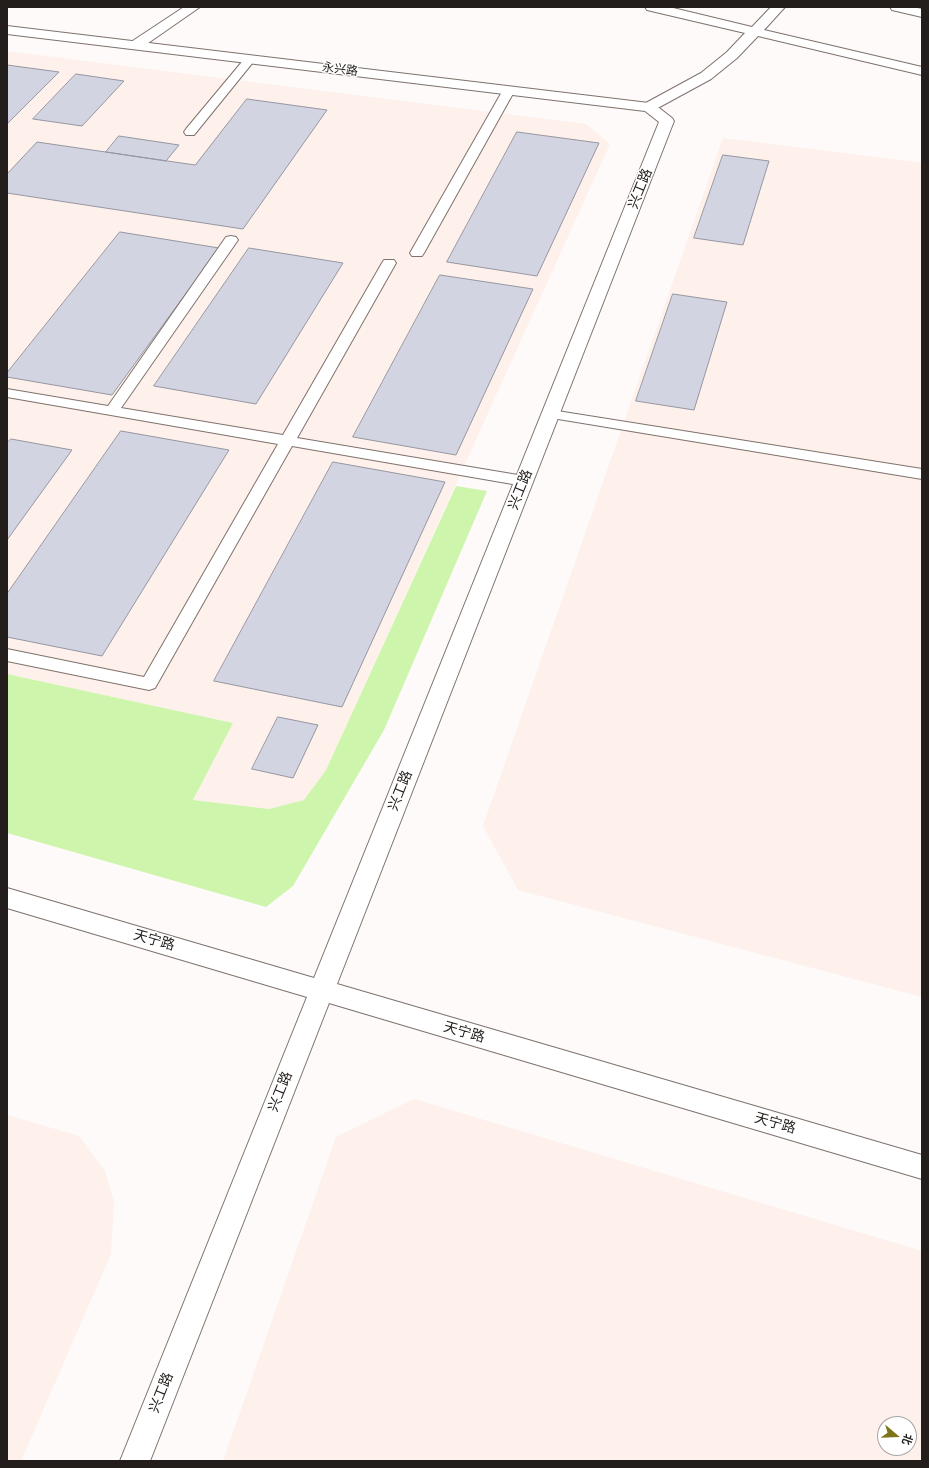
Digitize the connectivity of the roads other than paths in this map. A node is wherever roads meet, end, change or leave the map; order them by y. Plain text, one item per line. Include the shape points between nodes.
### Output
1 (193, 7) edge
2 (652, 7) edge
3 (778, 7) edge
4 (897, 7) edge
5 (922, 13) edge
6 (7, 30) edge
7 (755, 31) junction
8 (136, 45) junction
9 (250, 59) junction
10 (922, 71) edge
11 (509, 90) junction
12 (649, 107) junction
13 (668, 121) joint
14 (190, 132) dead end
15 (231, 240) dead end
16 (417, 253) dead end
17 (389, 262) dead end
18 (7, 393) edge
19 (112, 411) junction
20 (551, 414) junction
21 (287, 441) junction
22 (922, 474) edge
23 (524, 481) junction
24 (7, 655) edge
25 (7, 898) edge
26 (322, 991) junction
27 (922, 1167) edge
28 (135, 1461) edge

1 - 8 street
2 - 7 street
3 - 7 street
4 - 5 street
6 - 8 street, 永兴路
7 - 10 street
7 - 12 street via 732,55 706,76
8 - 9 street, 永兴路
9 - 11 street, 永兴路
9 - 14 lane
11 - 12 street, 永兴路
11 - 16 lane
12 - 13 street, 永兴路
13 - 20 street, 兴工路
15 - 19 lane
17 - 21 lane
18 - 19 lane
19 - 21 lane
20 - 22 lane
20 - 23 street, 兴工路
21 - 23 lane
21 - 24 lane via 149,684
23 - 26 street, 兴工路
25 - 26 street, 天宁路
26 - 27 street, 天宁路
26 - 28 street, 兴工路

